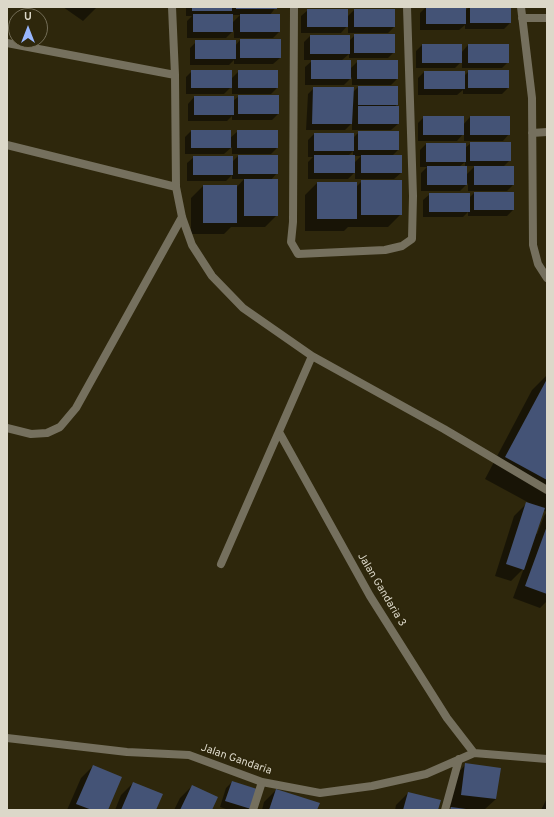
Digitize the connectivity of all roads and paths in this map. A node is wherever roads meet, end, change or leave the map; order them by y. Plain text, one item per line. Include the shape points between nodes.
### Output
1 (172, 7) edge
2 (294, 7) edge
3 (407, 7) edge
4 (521, 7) edge
5 (522, 18) junction
6 (547, 18) edge
7 (7, 43) edge
8 (175, 76) junction
9 (547, 132) edge
10 (532, 133) junction
11 (7, 145) edge
12 (176, 187) junction
13 (182, 217) junction
14 (547, 278) edge
15 (312, 356) junction
16 (7, 428) edge
17 (279, 432) junction
18 (547, 490) edge
19 (222, 564) dead end
20 (7, 738) edge
21 (474, 753) junction
22 (547, 758) edge
23 (459, 759) junction
24 (262, 782) junction
25 (253, 810) edge
26 (445, 810) edge

1 - 8 street
2 - 3 street via 291,242 298,254 385,250 402,246 412,239
4 - 5 street
5 - 6 street
5 - 10 street via 532,98
7 - 8 street
8 - 12 street
9 - 10 street
10 - 14 street via 533,246 538,264
11 - 12 street
12 - 13 street
13 - 15 street via 192,245 212,276 243,308
13 - 16 street via 76,408 60,427 47,433 31,434
15 - 17 street
15 - 18 street
17 - 19 street
17 - 21 street, Jalan Gandaria 3 via 370,596 447,718
20 - 24 street, Jalan Gandaria via 127,752 189,755
21 - 22 street, Jalan Gandaria
21 - 23 street, Jalan Gandaria
23 - 24 street, Jalan Gandaria via 426,774 320,794
23 - 26 street
24 - 25 street

